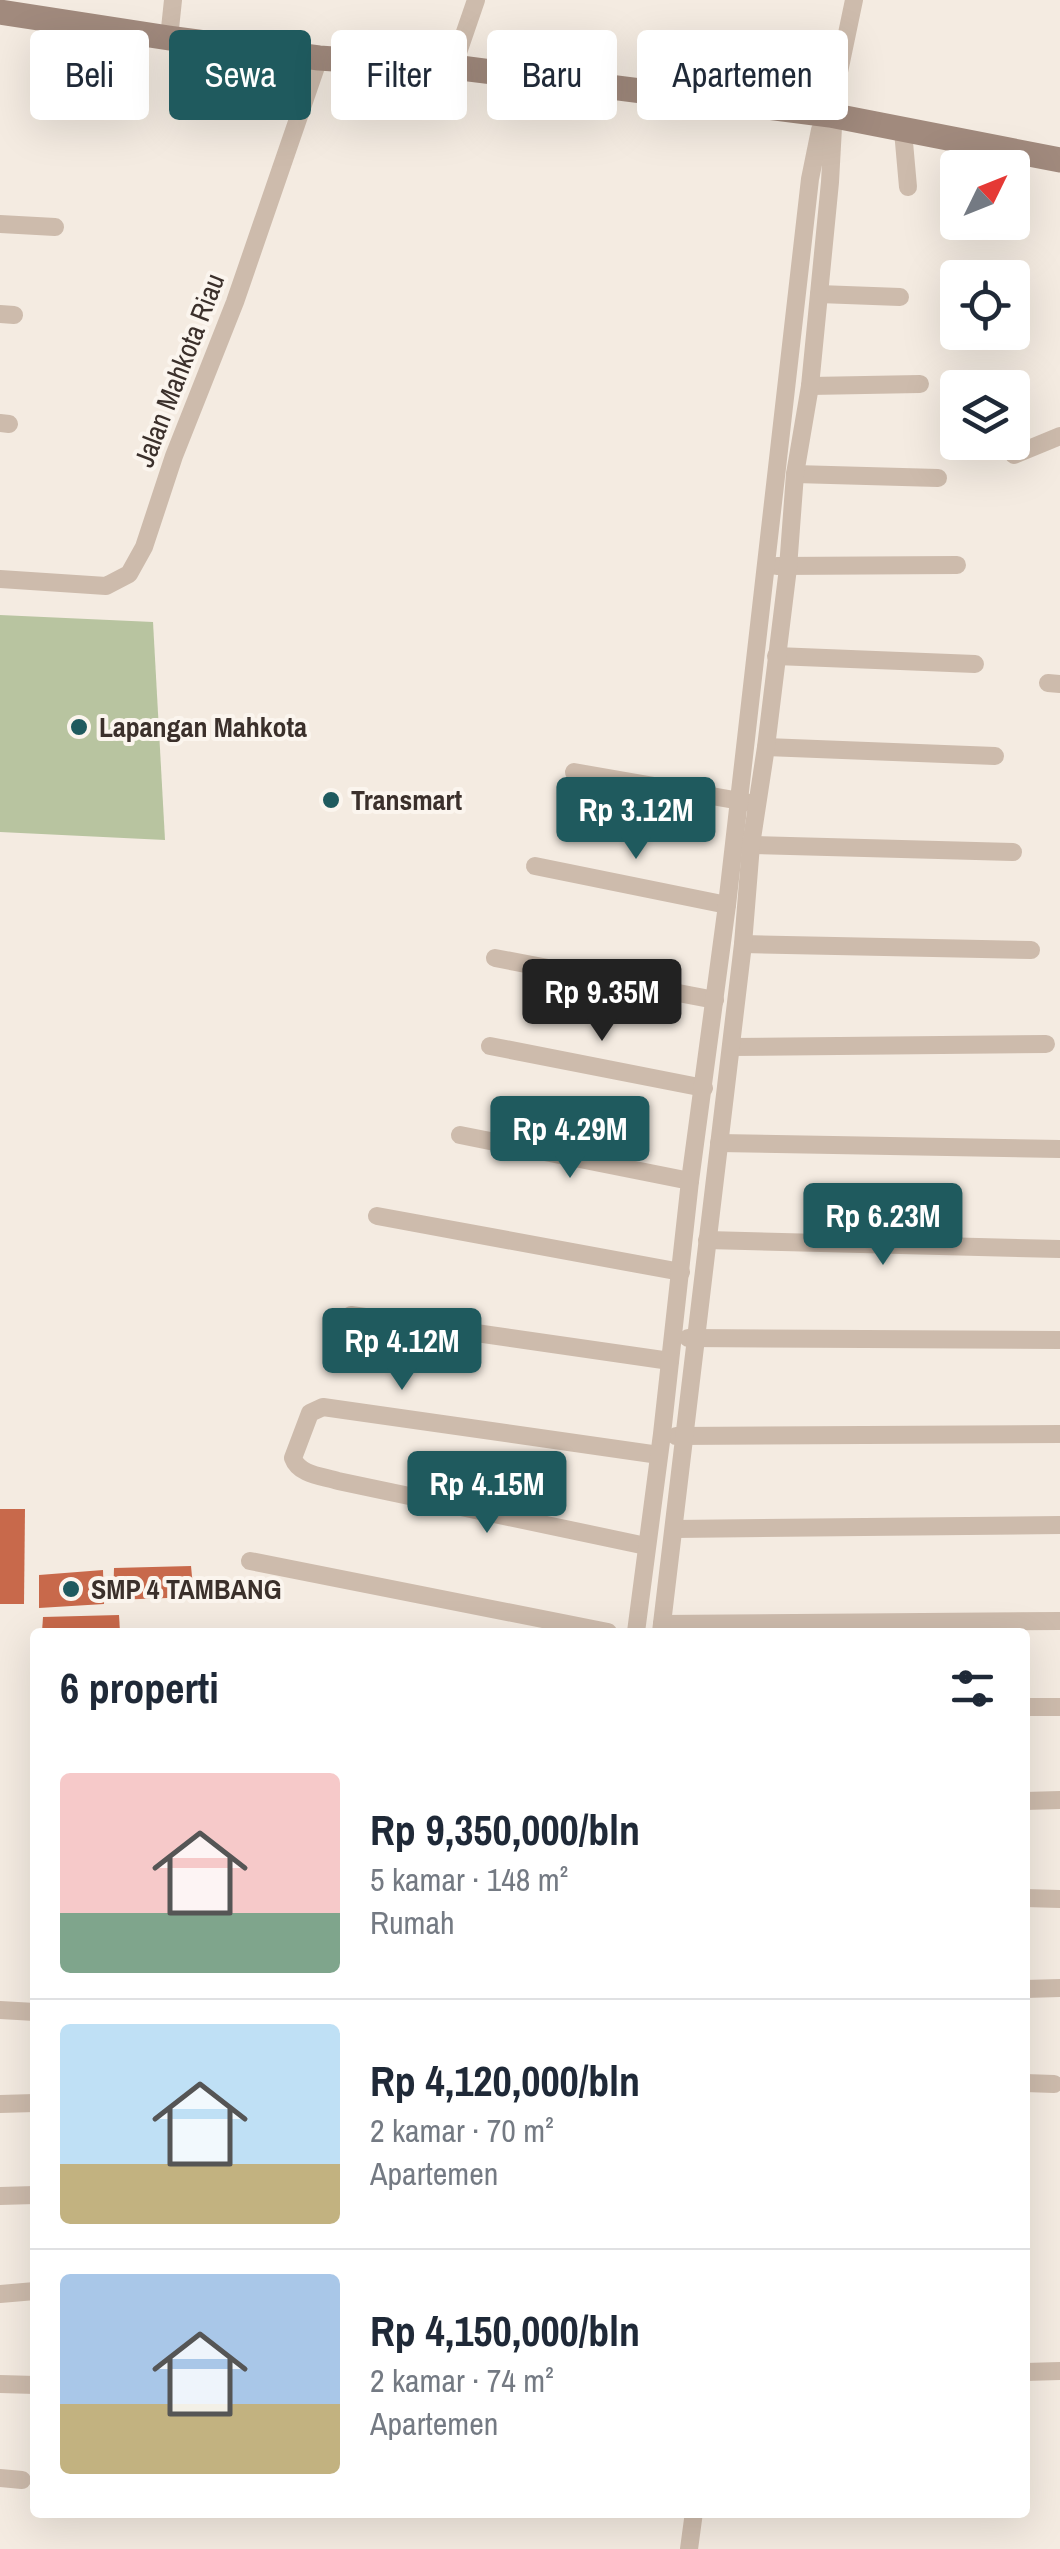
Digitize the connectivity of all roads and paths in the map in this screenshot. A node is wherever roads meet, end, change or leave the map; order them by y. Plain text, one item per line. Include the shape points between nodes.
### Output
1 (173, 0) edge
2 (476, 0) edge
3 (854, 0) edge
4 (0, 12) edge
5 (170, 30) edge
6 (466, 30) edge
7 (848, 30) edge
8 (169, 38) edge
9 (311, 57) edge
10 (319, 58) junction
11 (331, 59) edge
12 (467, 69) edge
13 (637, 90) edge
14 (848, 119) edge
15 (827, 120) edge
16 (831, 120) edge
17 (903, 130) junction
18 (1060, 160) edge
19 (908, 186) dead end
20 (0, 224) edge
21 (55, 227) dead end
22 (819, 294) junction
23 (900, 297) dead end
24 (920, 384) dead end
25 (810, 386) junction
26 (1060, 436) edge
27 (1030, 448) edge
28 (794, 474) junction
29 (938, 478) dead end
30 (766, 565) junction
31 (957, 566) dead end
32 (788, 568) junction
33 (0, 579) edge
34 (776, 656) junction
35 (975, 664) dead end
36 (766, 747) junction
37 (995, 756) dead end
38 (574, 772) dead end
39 (737, 801) junction
40 (757, 803) junction
41 (751, 845) junction
42 (1013, 852) dead end
43 (535, 866) dead end
44 (734, 895) junction
45 (744, 944) junction
46 (1030, 950) dead end
47 (496, 958) dead end
48 (714, 1000) junction
49 (1046, 1044) dead end
50 (490, 1046) dead end
51 (731, 1048) junction
52 (704, 1088) junction
53 (460, 1135) dead end
54 (719, 1143) junction
55 (1060, 1149) edge
56 (690, 1181) junction
57 (377, 1216) dead end
58 (707, 1240) junction
59 (1060, 1249) edge
60 (681, 1272) junction
61 (351, 1315) dead end
62 (673, 1335) junction
63 (696, 1340) junction
64 (1060, 1340) edge
65 (670, 1361) junction
66 (662, 1434) junction
67 (1060, 1434) edge
68 (685, 1437) junction
69 (659, 1454) junction
70 (1060, 1525) edge
71 (674, 1529) junction
72 (646, 1546) junction
73 (250, 1560) dead end
74 (1060, 1621) edge
75 (588, 1628) edge
76 (636, 1628) edge
77 (662, 1628) edge
78 (1030, 1707) edge
79 (1060, 1707) edge
80 (1060, 1800) edge
81 (1030, 1801) edge
82 (1030, 1898) edge
83 (1060, 1898) edge
84 (1060, 1988) edge
85 (1030, 1989) edge
86 (0, 2010) edge
87 (30, 2012) edge
88 (1030, 2082) edge
89 (1054, 2084) dead end
90 (30, 2103) edge
91 (0, 2104) edge
92 (30, 2195) edge
93 (0, 2196) edge
94 (30, 2291) edge
95 (0, 2294) edge
96 (1060, 2371) edge
97 (1030, 2372) edge
98 (0, 2384) edge
99 (30, 2386) edge
100 (0, 2478) edge
101 (22, 2480) dead end
102 (693, 2518) edge
103 (689, 2549) edge

1 - 5 street
2 - 6 street
3 - 7 street
4 - 8 main road
9 - 10 main road
10 - 11 main road
10 - 33 street, Jalan Mahkota Riau via 235,302 129,574 106,586
12 - 13 main road
14 - 17 main road
15 - 30 street via 810,179
16 - 22 street
17 - 18 main road
17 - 19 street
20 - 21 street
22 - 23 street
22 - 25 street
24 - 25 street
25 - 28 street
26 - 27 street
28 - 29 street
28 - 32 street
30 - 32 street
30 - 39 street
31 - 32 street
32 - 34 street
34 - 35 street
34 - 36 street
36 - 37 street
36 - 40 street
38 - 39 street
39 - 40 street
39 - 44 street
40 - 41 street
41 - 42 street
41 - 44 street
43 - 44 street
44 - 45 street
44 - 48 street
45 - 46 street
45 - 51 street
47 - 48 street
48 - 52 street
49 - 51 street
50 - 52 street
51 - 54 street
52 - 56 street
53 - 56 street
54 - 55 street
54 - 58 street
56 - 60 street
57 - 60 street
58 - 59 street
58 - 63 street
60 - 62 street
61 - 65 street
62 - 63 street
62 - 65 street
63 - 64 street
63 - 68 street
65 - 66 street
66 - 68 street
66 - 69 street
67 - 68 street
68 - 71 street
69 - 72 street
69 - 72 street via 322,1407 310,1413 293,1458 308,1473
70 - 71 street
71 - 77 street
72 - 76 street
73 - 75 street
74 - 77 street
78 - 79 street
80 - 81 street
82 - 83 street
84 - 85 street
86 - 87 street
88 - 89 street
90 - 91 street
92 - 93 street
94 - 95 street
96 - 97 street
98 - 99 street
100 - 101 street
102 - 103 street

